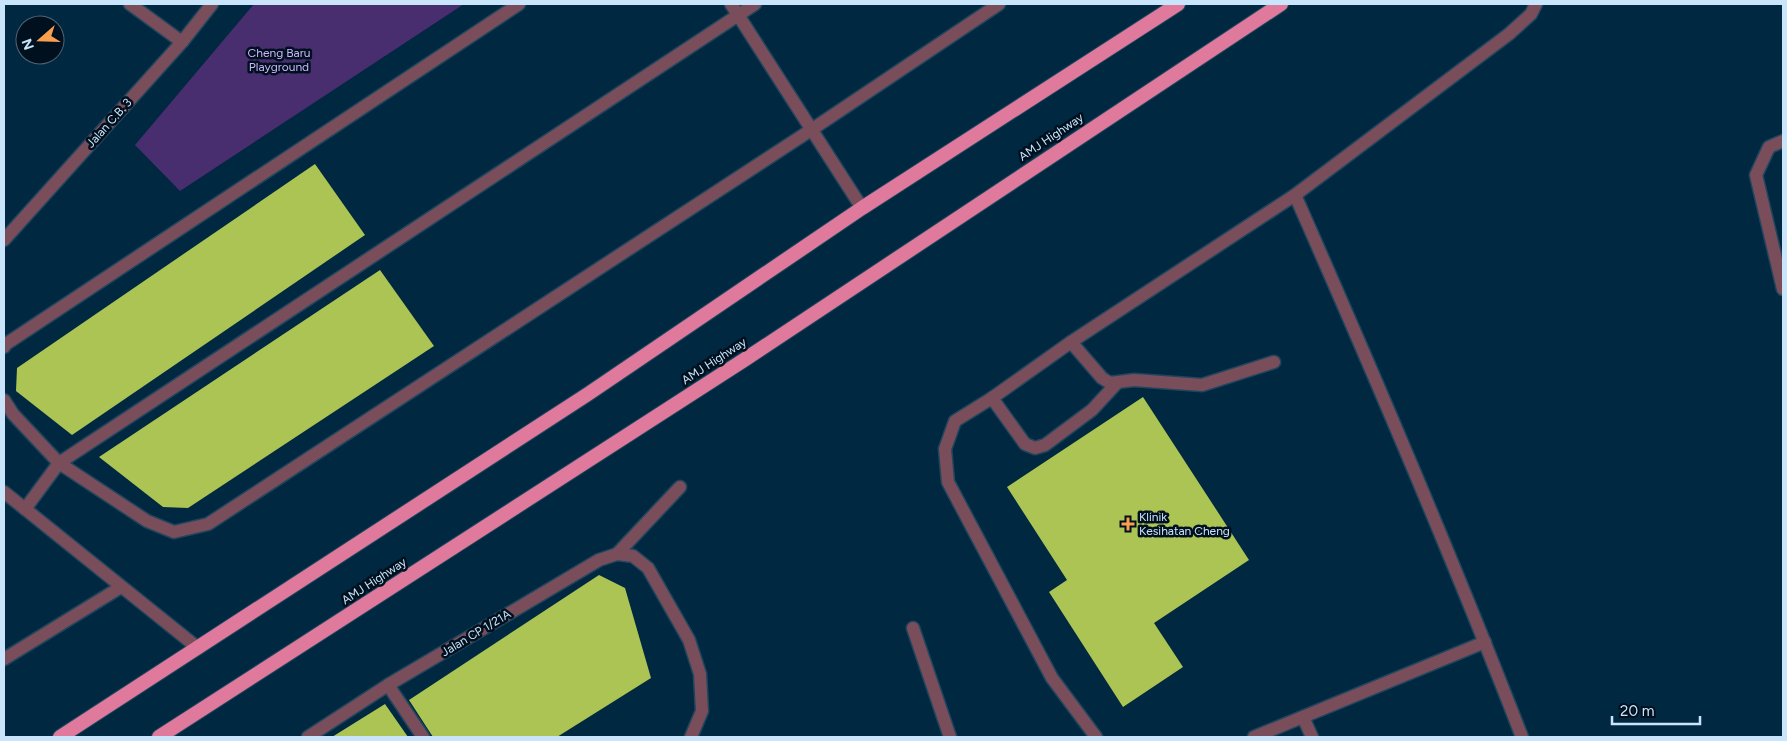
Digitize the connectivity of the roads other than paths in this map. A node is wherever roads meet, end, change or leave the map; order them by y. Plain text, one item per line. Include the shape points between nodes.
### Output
1 (130, 4) edge
2 (212, 4) edge
3 (519, 4) edge
4 (755, 4) edge
5 (1000, 4) edge
6 (1166, 4) edge
7 (1178, 4) edge
8 (1281, 4) edge
9 (1536, 4) edge
10 (735, 9) edge
11 (182, 42) junction
12 (1116, 45) junction
13 (811, 130) junction
14 (1783, 141) edge
15 (1295, 195) junction
16 (862, 208) junction
17 (4, 240) edge
18 (1783, 288) edge
19 (1071, 342) junction
20 (4, 347) edge
21 (1274, 362) dead end
22 (1117, 383) junction
23 (992, 398) junction
24 (4, 400) edge
25 (59, 463) junction
26 (680, 487) dead end
27 (4, 492) edge
28 (25, 509) junction
29 (617, 554) junction
30 (121, 587) junction
31 (913, 628) dead end
32 (1485, 642) junction
33 (198, 648) junction
34 (4, 659) edge
35 (388, 686) junction
36 (1303, 717) junction
37 (60, 737) edge
38 (159, 737) edge
39 (308, 737) edge
40 (423, 737) edge
41 (691, 737) edge
42 (950, 737) edge
43 (1096, 737) edge
44 (1254, 737) edge
45 (1312, 737) edge
46 (1522, 737) edge

1 - 11 street
2 - 11 street, Jalan C.B. 3
3 - 20 street
4 - 10 street
5 - 13 street
6 - 12 street
7 - 12 highway
8 - 38 highway, AMJ Highway via 744,360
9 - 15 street via 1531,14 1509,34
10 - 13 street
10 - 25 street
11 - 17 street, Jalan C.B. 3
12 - 16 highway
13 - 16 street
13 - 25 street via 208,524 174,532 147,521
14 - 18 street via 1769,147 1756,175
15 - 19 street
15 - 32 street via 1391,413
16 - 33 highway via 588,394
19 - 22 street via 1102,378
19 - 23 street
21 - 22 street via 1202,385 1134,380
22 - 23 street via 1092,410 1045,446 1035,448 1026,444
23 - 43 street via 955,421 945,449 948,482 1052,678
24 - 25 street
25 - 28 street
26 - 29 street
27 - 28 street
28 - 30 street
29 - 35 street, Jalan CP 1/21A via 598,560
29 - 41 street via 633,556 648,568 689,640 700,674 702,711
30 - 33 street
30 - 34 street
31 - 42 street
32 - 36 street
32 - 46 street
33 - 37 highway
35 - 39 street, Jalan CP 1/21A
35 - 40 street
36 - 44 street
36 - 45 street

